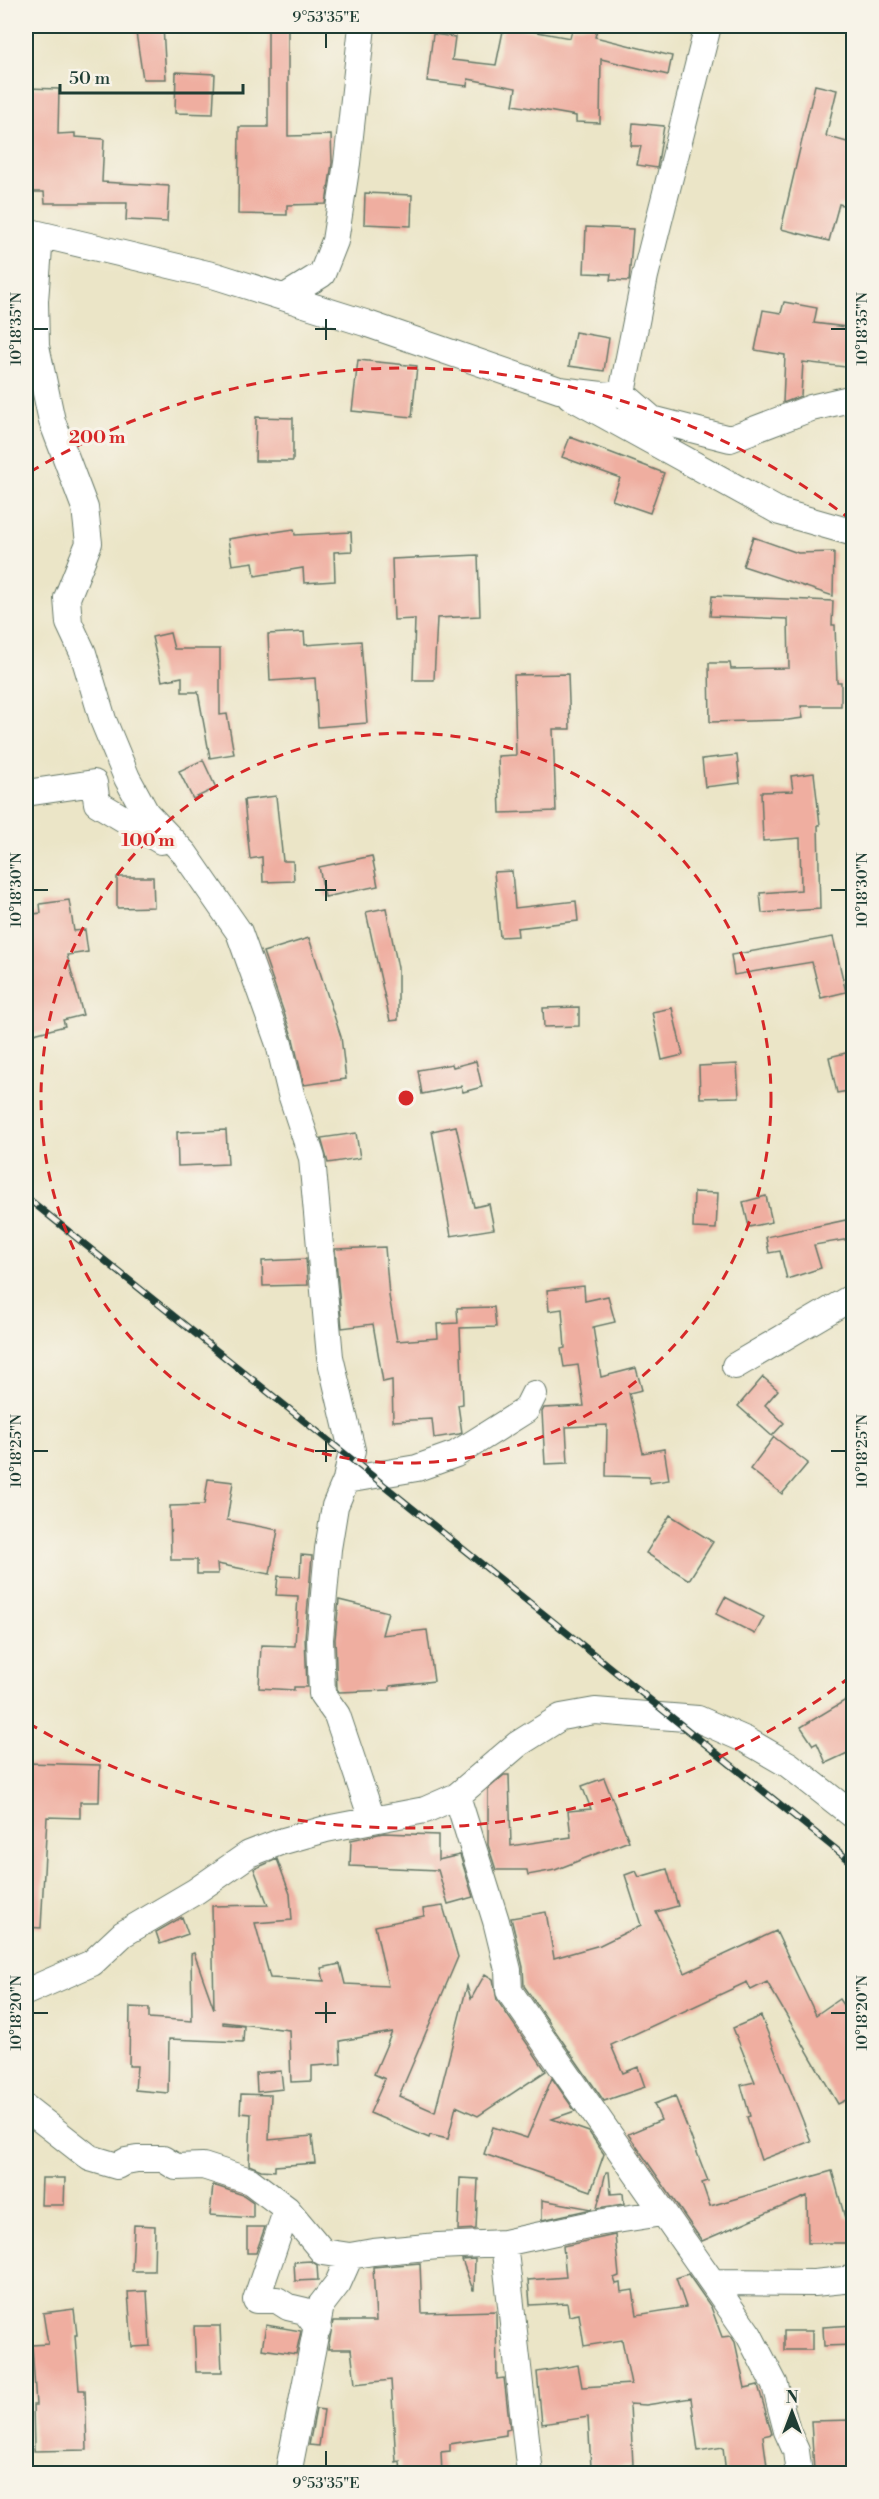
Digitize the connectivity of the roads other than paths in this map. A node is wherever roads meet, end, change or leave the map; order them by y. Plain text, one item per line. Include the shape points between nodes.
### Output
1 (362, 26) edge
2 (708, 26) edge
3 (33, 233) edge
4 (285, 297) junction
5 (559, 390) junction
6 (622, 393) junction
7 (854, 398) edge
8 (854, 533) edge
9 (26, 793) edge
10 (185, 854) junction
11 (854, 1296) edge
12 (735, 1366) dead end
13 (534, 1394) dead end
14 (346, 1480) junction
15 (457, 1796) junction
16 (854, 1816) edge
17 (372, 1819) junction
18 (26, 1992) edge
19 (26, 2108) edge
20 (287, 2209) junction
21 (662, 2213) junction
22 (504, 2243) junction
23 (350, 2256) junction
24 (854, 2279) edge
25 (714, 2282) junction
26 (318, 2328) junction
27 (288, 2474) edge
28 (530, 2474) edge
29 (799, 2474) edge

1 - 4 street via 335,241 322,274
2 - 6 street via 645,276
3 - 4 street via 216,276
3 - 10 street via 36,346 52,421 85,508 89,543 67,598 69,624 127,778 146,813
4 - 5 street
5 - 6 street
5 - 8 street via 780,512
6 - 7 street via 652,419 730,439 811,408
9 - 10 street via 94,783 97,803
10 - 14 street via 239,932 279,1044 312,1158 330,1357 352,1450
11 - 12 street
13 - 14 street via 526,1410 456,1454 417,1468
14 - 17 street via 335,1506 328,1549 320,1640 322,1694 337,1715
15 - 16 street via 518,1744 552,1723 595,1711 698,1719 789,1765
15 - 17 street via 425,1810
15 - 21 street via 496,1921 509,1991
17 - 18 street via 280,1842 249,1854 123,1934 92,1963
19 - 20 street via 90,2158 117,2166 137,2159 163,2159 176,2168 203,2166 250,2181
20 - 23 street via 323,2252
20 - 26 street via 256,2300 277,2300 305,2311
21 - 22 street
21 - 25 street
22 - 23 street
22 - 28 street
23 - 26 street via 338,2283 321,2305
24 - 25 street via 814,2283
25 - 29 street via 749,2335 775,2385 796,2451
26 - 27 street

